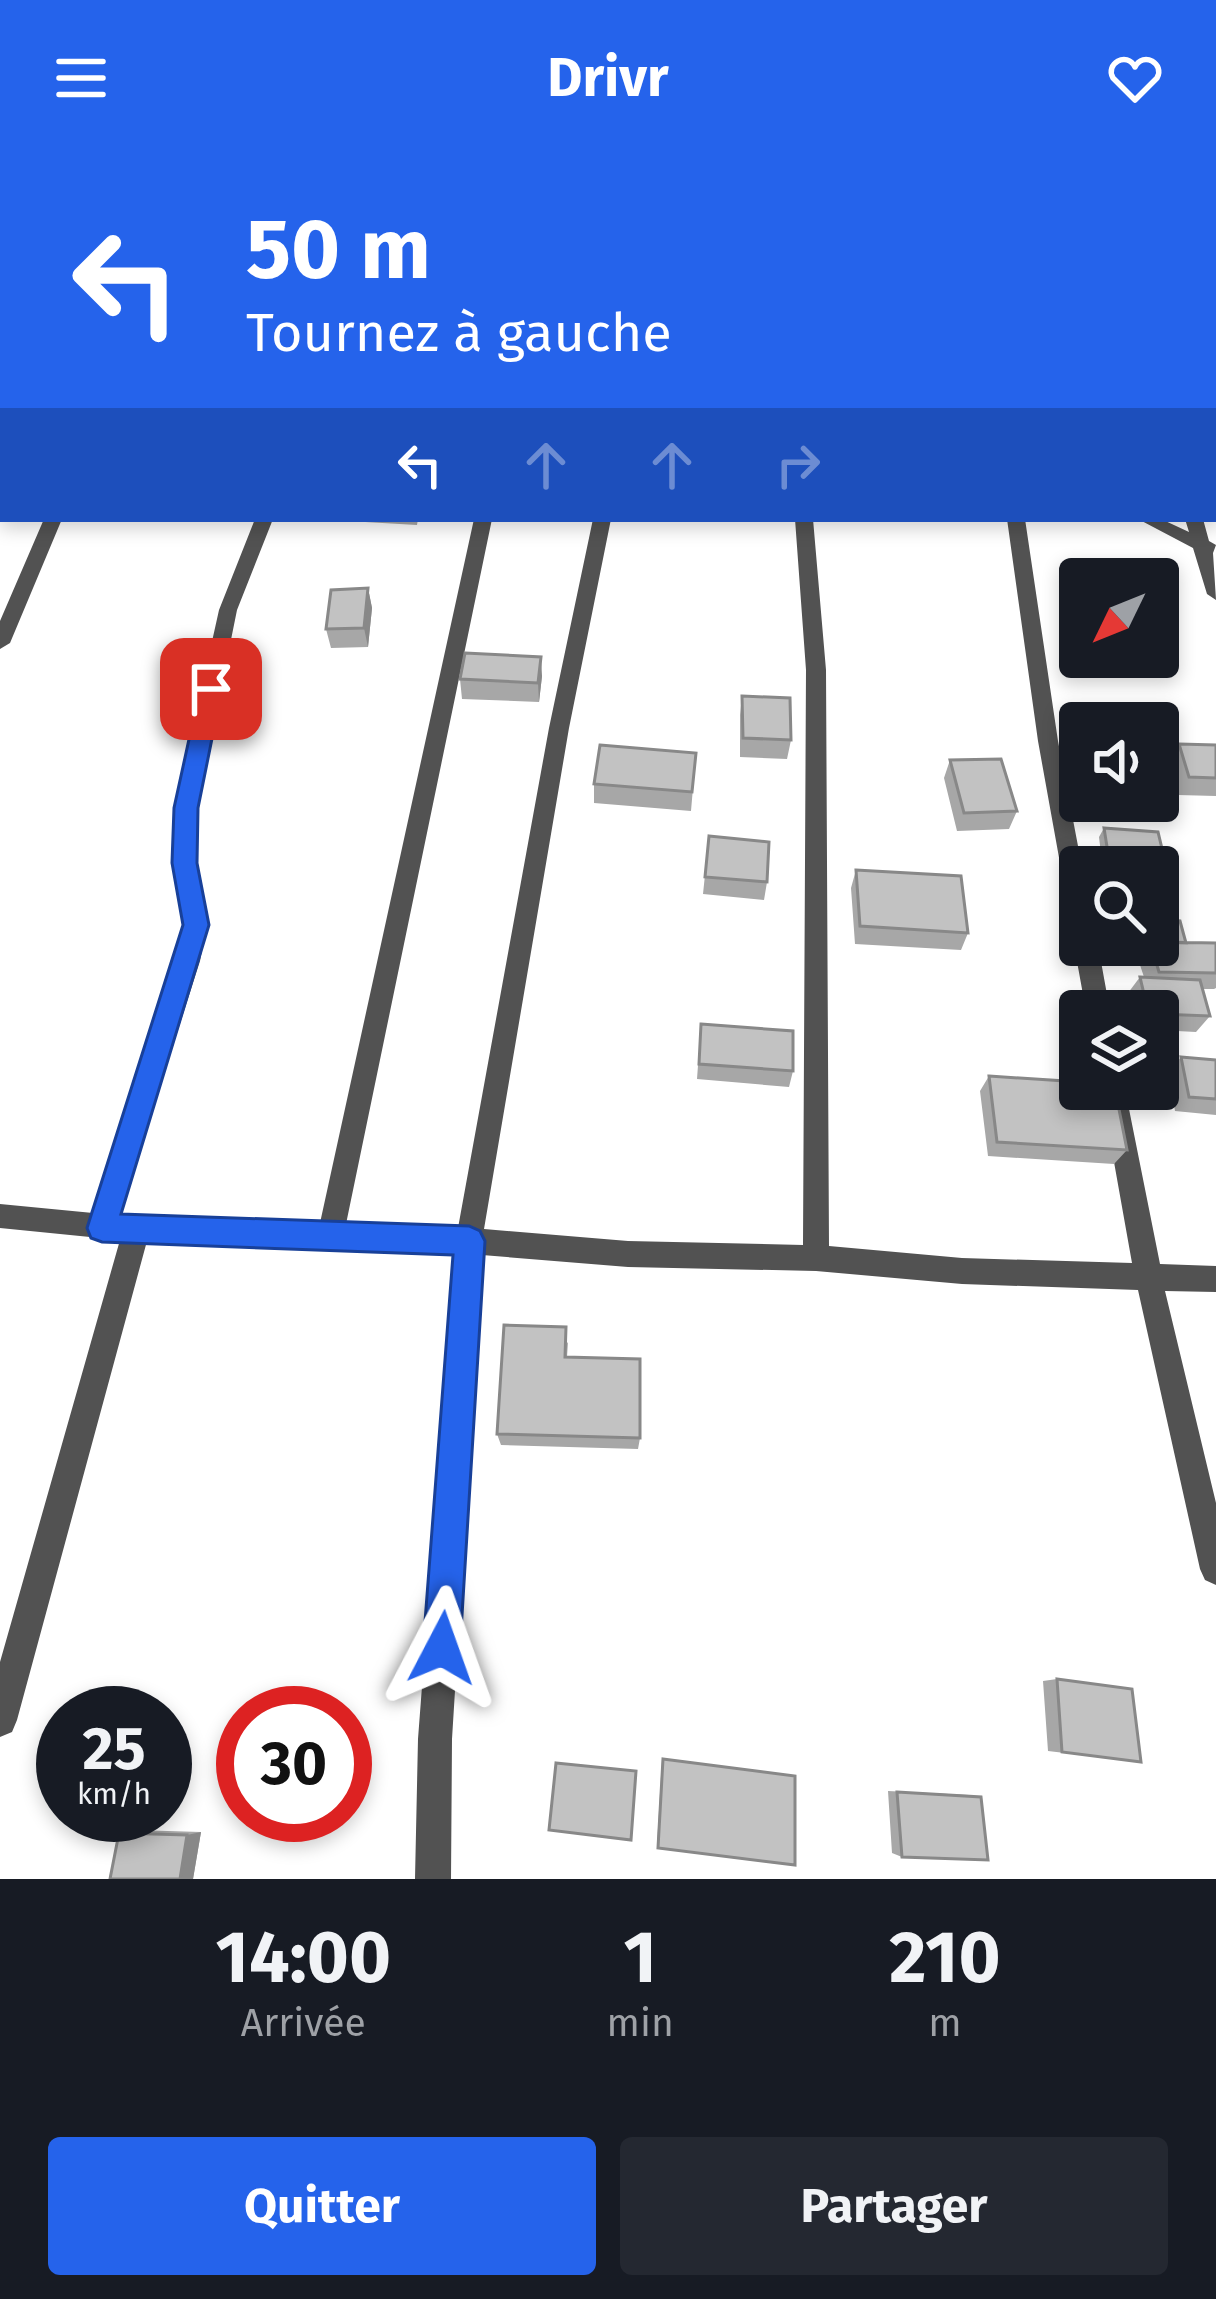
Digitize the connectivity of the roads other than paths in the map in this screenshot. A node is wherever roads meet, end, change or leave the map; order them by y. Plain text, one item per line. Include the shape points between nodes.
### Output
1 (52, 522) edge
2 (264, 522) edge
3 (482, 522) edge
4 (601, 522) edge
5 (804, 522) edge
6 (1016, 522) edge
7 (1153, 522) edge
8 (1209, 548) edge
9 (1216, 594) edge
10 (0, 644) edge
11 (1068, 846) edge
12 (1117, 1110) edge
13 (0, 1216) edge
14 (102, 1228) junction
15 (137, 1229) junction
16 (330, 1238) junction
17 (469, 1241) junction
18 (816, 1258) junction
19 (1148, 1275) junction
20 (1216, 1279) edge
21 (1216, 1569) edge
22 (0, 1720) edge
23 (434, 1879) edge

1 - 10 street
2 - 14 street via 228,610 186,808 184,863 196,925 188,961
3 - 16 street
4 - 17 street
5 - 18 street via 816,670
6 - 11 street
7 - 8 street
8 - 9 street
12 - 19 street
13 - 14 street
14 - 15 street
15 - 16 street
15 - 22 street
16 - 17 street
17 - 18 street
17 - 23 street via 435,1739
18 - 19 street
19 - 20 street
19 - 21 street

